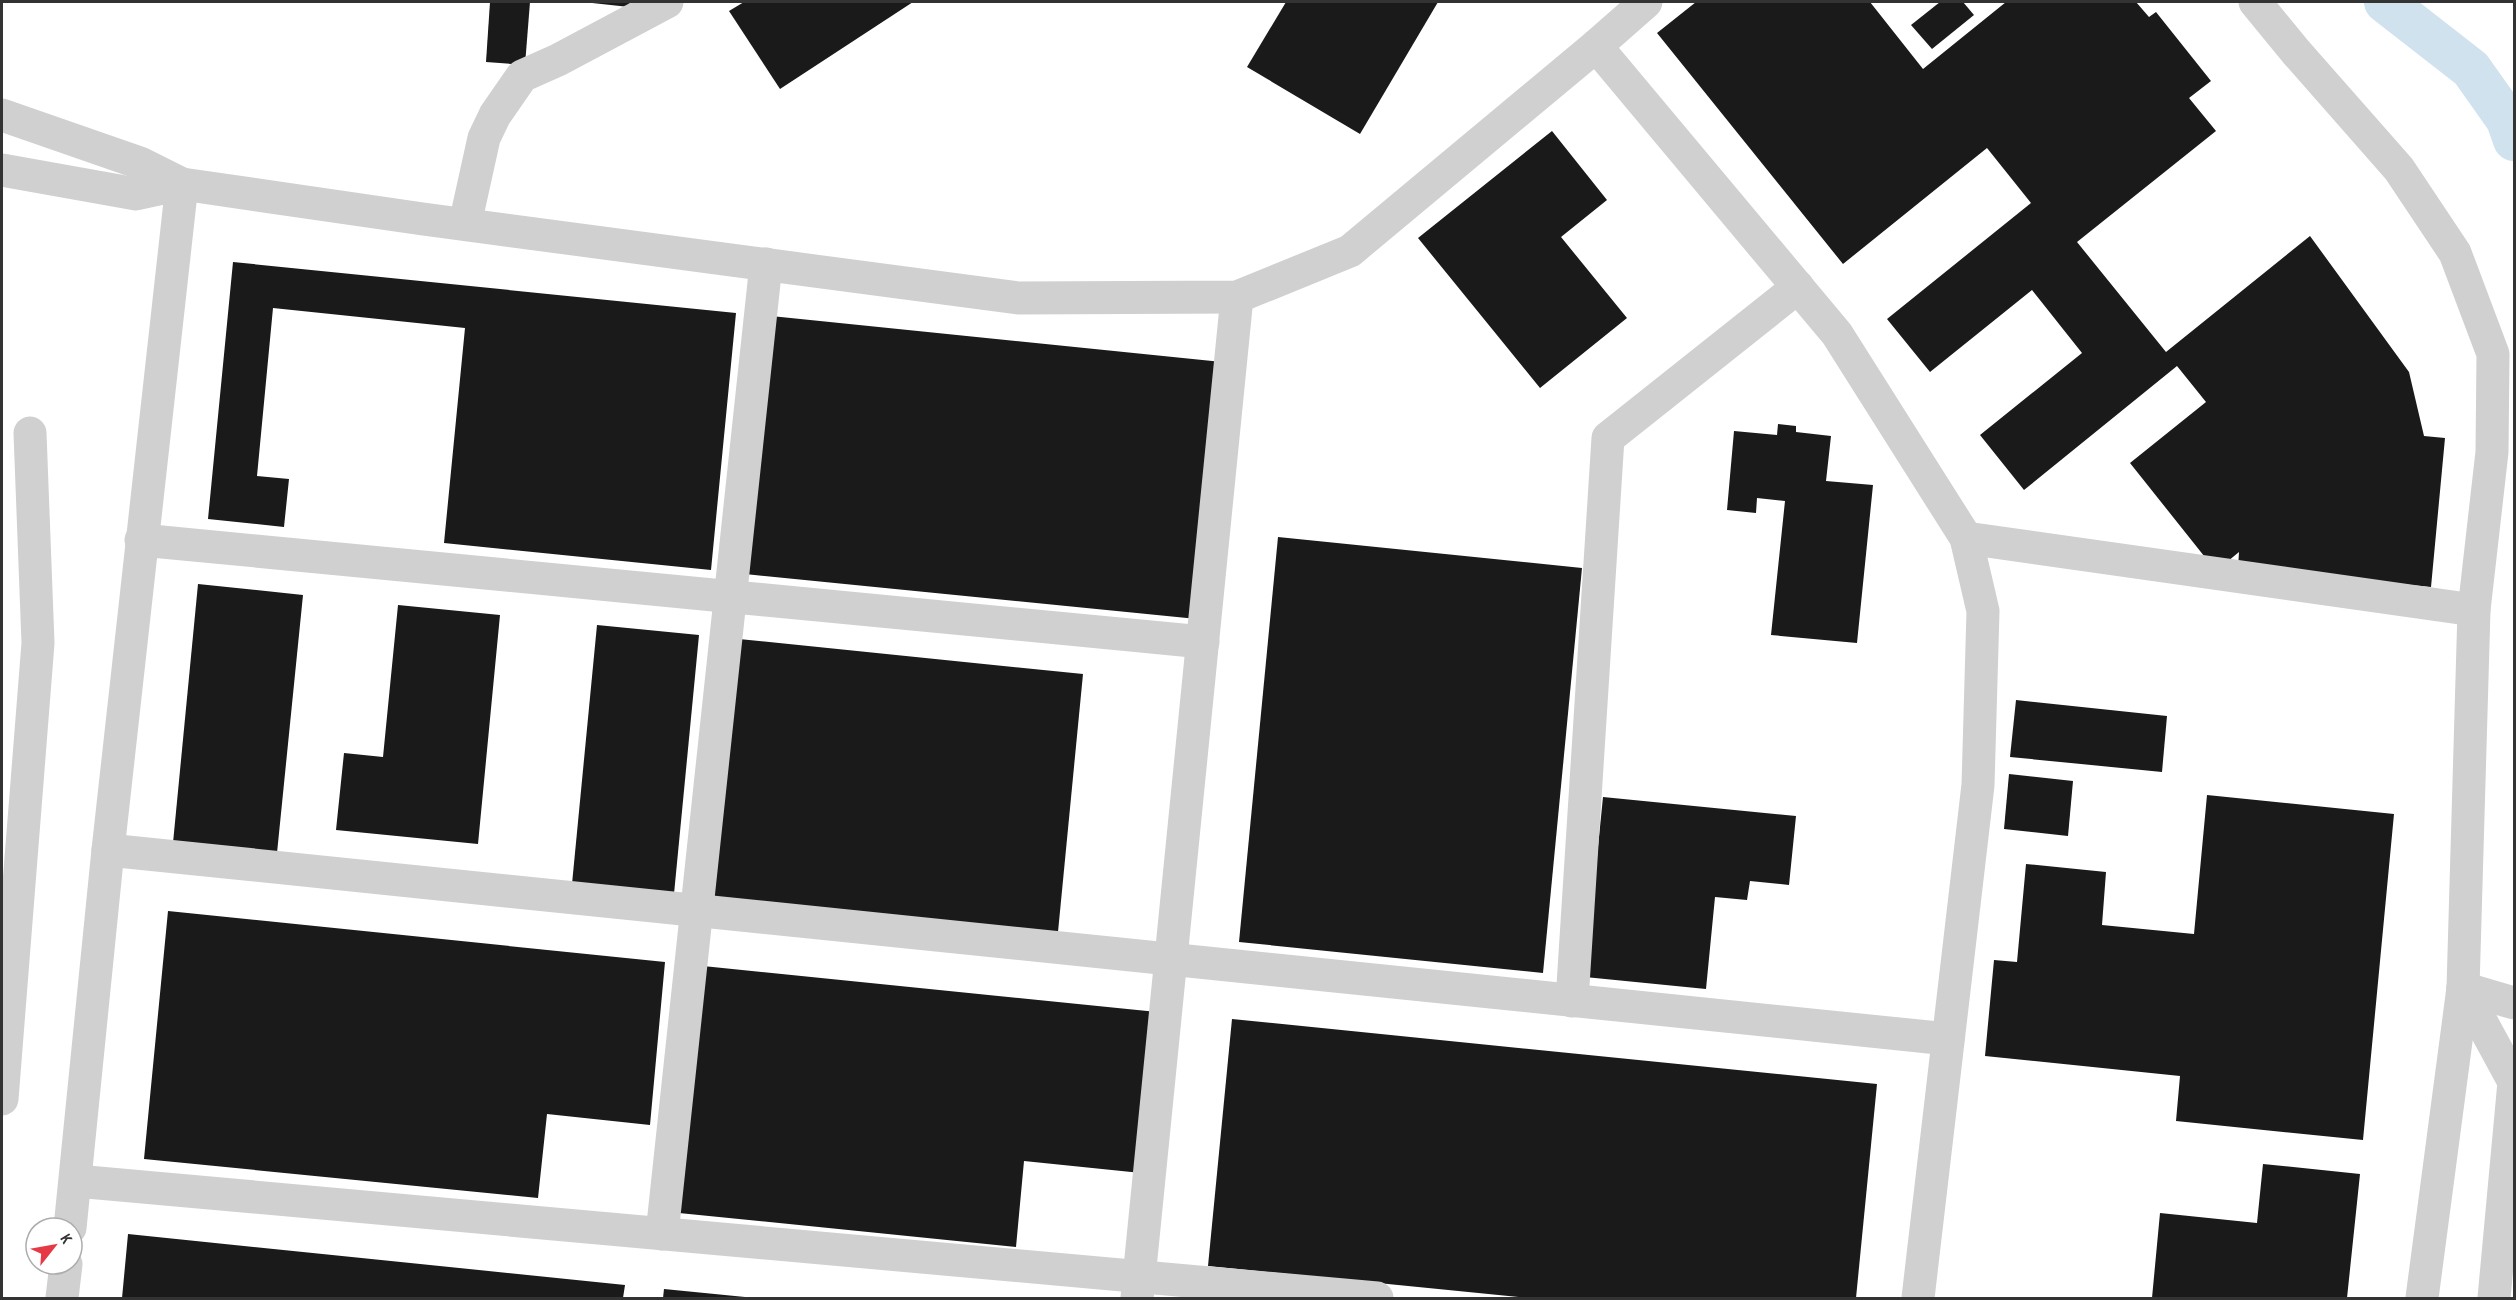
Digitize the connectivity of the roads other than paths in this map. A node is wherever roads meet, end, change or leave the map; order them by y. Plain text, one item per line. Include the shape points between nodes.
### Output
1 (667, 2) edge
2 (1646, 2) edge
3 (2255, 2) edge
4 (1596, 46) junction
5 (2, 115) edge
6 (2, 170) edge
7 (182, 184) junction
8 (465, 224) junction
9 (766, 264) junction
10 (1798, 287) junction
11 (1237, 297) junction
12 (30, 433) dead end
13 (1966, 538) junction
14 (141, 540) junction
15 (730, 597) junction
16 (2474, 610) junction
17 (1203, 642) junction
18 (108, 850) junction
19 (697, 910) junction
20 (1171, 960) junction
21 (2463, 988) junction
22 (1572, 1001) junction
23 (2514, 1004) edge
24 (1948, 1039) junction
25 (2, 1098) edge
26 (76, 1181) junction
27 (72, 1216) edge
28 (662, 1234) junction
29 (65, 1276) edge
30 (1138, 1288) edge
31 (62, 1299) edge
32 (1377, 1299) edge
33 (1918, 1299) edge
34 (2422, 1299) edge
35 (2494, 1299) edge

1 - 8 street via 522,76 484,138
2 - 4 street
3 - 16 street via 2398,169 2456,253 2493,354 2492,452
4 - 10 street
4 - 11 street via 1350,251
5 - 7 street via 140,163
6 - 7 street via 136,194
7 - 8 street
7 - 14 street
8 - 9 street
9 - 11 street via 1018,298
9 - 15 street
10 - 13 street via 1838,334
10 - 22 street via 1608,438
11 - 17 street
12 - 25 street via 38,643
13 - 16 street
13 - 24 street via 1983,611 1978,785
14 - 15 street
14 - 18 street
15 - 17 street
15 - 19 street
16 - 21 street
17 - 20 street
18 - 19 street
18 - 26 street
19 - 20 street
19 - 28 street
20 - 22 street
20 - 30 street
21 - 23 street
21 - 34 street
21 - 35 street via 2514,1082
22 - 24 street
24 - 33 street
26 - 27 street
26 - 28 street
28 - 30 street
29 - 31 street
30 - 32 street

